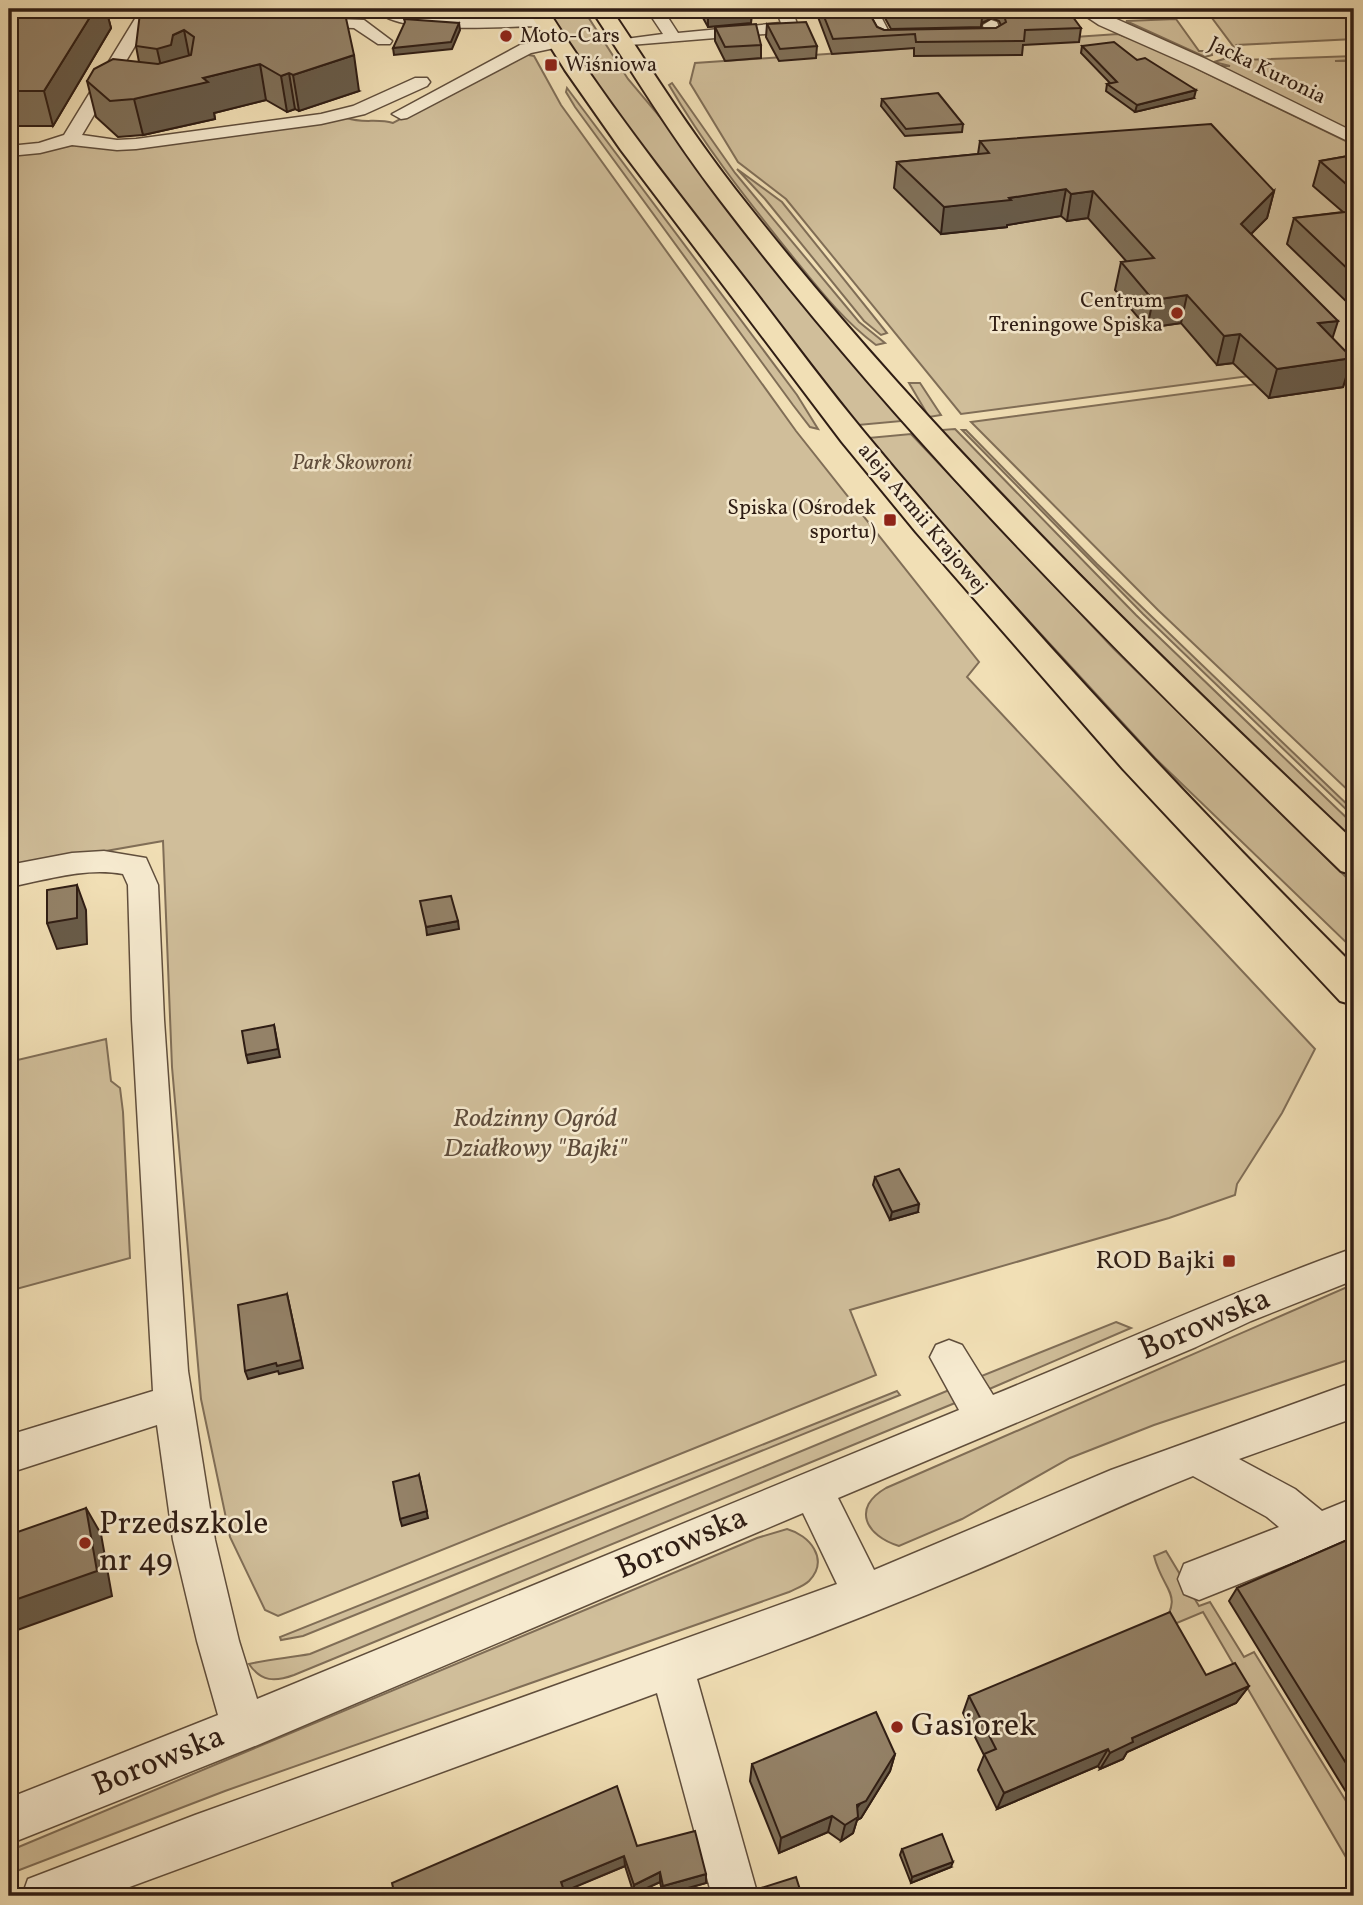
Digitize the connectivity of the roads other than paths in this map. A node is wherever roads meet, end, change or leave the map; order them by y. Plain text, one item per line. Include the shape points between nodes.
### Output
1 (390, 9) edge
2 (601, 9) edge
3 (659, 9) edge
4 (784, 9) edge
5 (869, 9) edge
6 (1089, 13) edge
7 (480, 15) edge
8 (1068, 19) edge
9 (139, 24) edge
10 (294, 24) edge
11 (547, 24) edge
12 (991, 24) dead end
13 (673, 38) junction
14 (383, 41) dead end
15 (624, 43) junction
16 (1220, 53) dead end
17 (1200, 63) junction
18 (421, 82) dead end
19 (102, 86) junction
20 (124, 86) edge
21 (159, 123) edge
22 (382, 124) dead end
23 (71, 139) junction
24 (173, 139) junction
25 (1354, 139) edge
26 (9, 151) edge
27 (1354, 862) edge
28 (9, 876) edge
29 (1354, 990) edge
30 (1354, 1264) edge
31 (949, 1357) dead end
32 (1354, 1400) edge
33 (174, 1402) junction
34 (985, 1417) junction
35 (9, 1454) edge
36 (1195, 1456) junction
37 (812, 1488) junction
38 (1354, 1518) edge
39 (1317, 1532) junction
40 (1199, 1579) dead end
41 (864, 1595) junction
42 (671, 1664) junction
43 (244, 1728) junction
44 (9, 1821) edge
45 (45, 1896) edge
46 (735, 1896) edge

1 - 7 street via 398,18 416,21
2 - 15 main road
3 - 13 street
4 - 13 street via 790,27
5 - 12 street via 884,37 995,35
6 - 8 street
6 - 17 street, Jacka Kuronia
7 - 11 street
9 - 19 street
10 - 14 street via 358,23
11 - 22 street via 526,49
11 - 29 main road, aleja Armii Krajowej via 629,145 852,436 927,526 1135,761
13 - 15 street
15 - 27 main road via 725,191 857,354 1066,579
16 - 17 street
17 - 25 street, Jacka Kuronia
18 - 24 street via 359,110
19 - 20 street
19 - 23 street
21 - 24 street
23 - 24 street via 117,145
23 - 26 street
28 - 33 street via 113,860 135,866 143,885
30 - 34 street, Borowska
31 - 34 street
32 - 36 street
33 - 35 street
33 - 43 street via 194,1540
34 - 37 street, Borowska
36 - 39 street via 1281,1503
36 - 41 street
37 - 41 street
37 - 43 street, Borowska
38 - 39 street
39 - 40 street
41 - 42 street
42 - 45 street
42 - 46 street
43 - 44 street, Borowska

